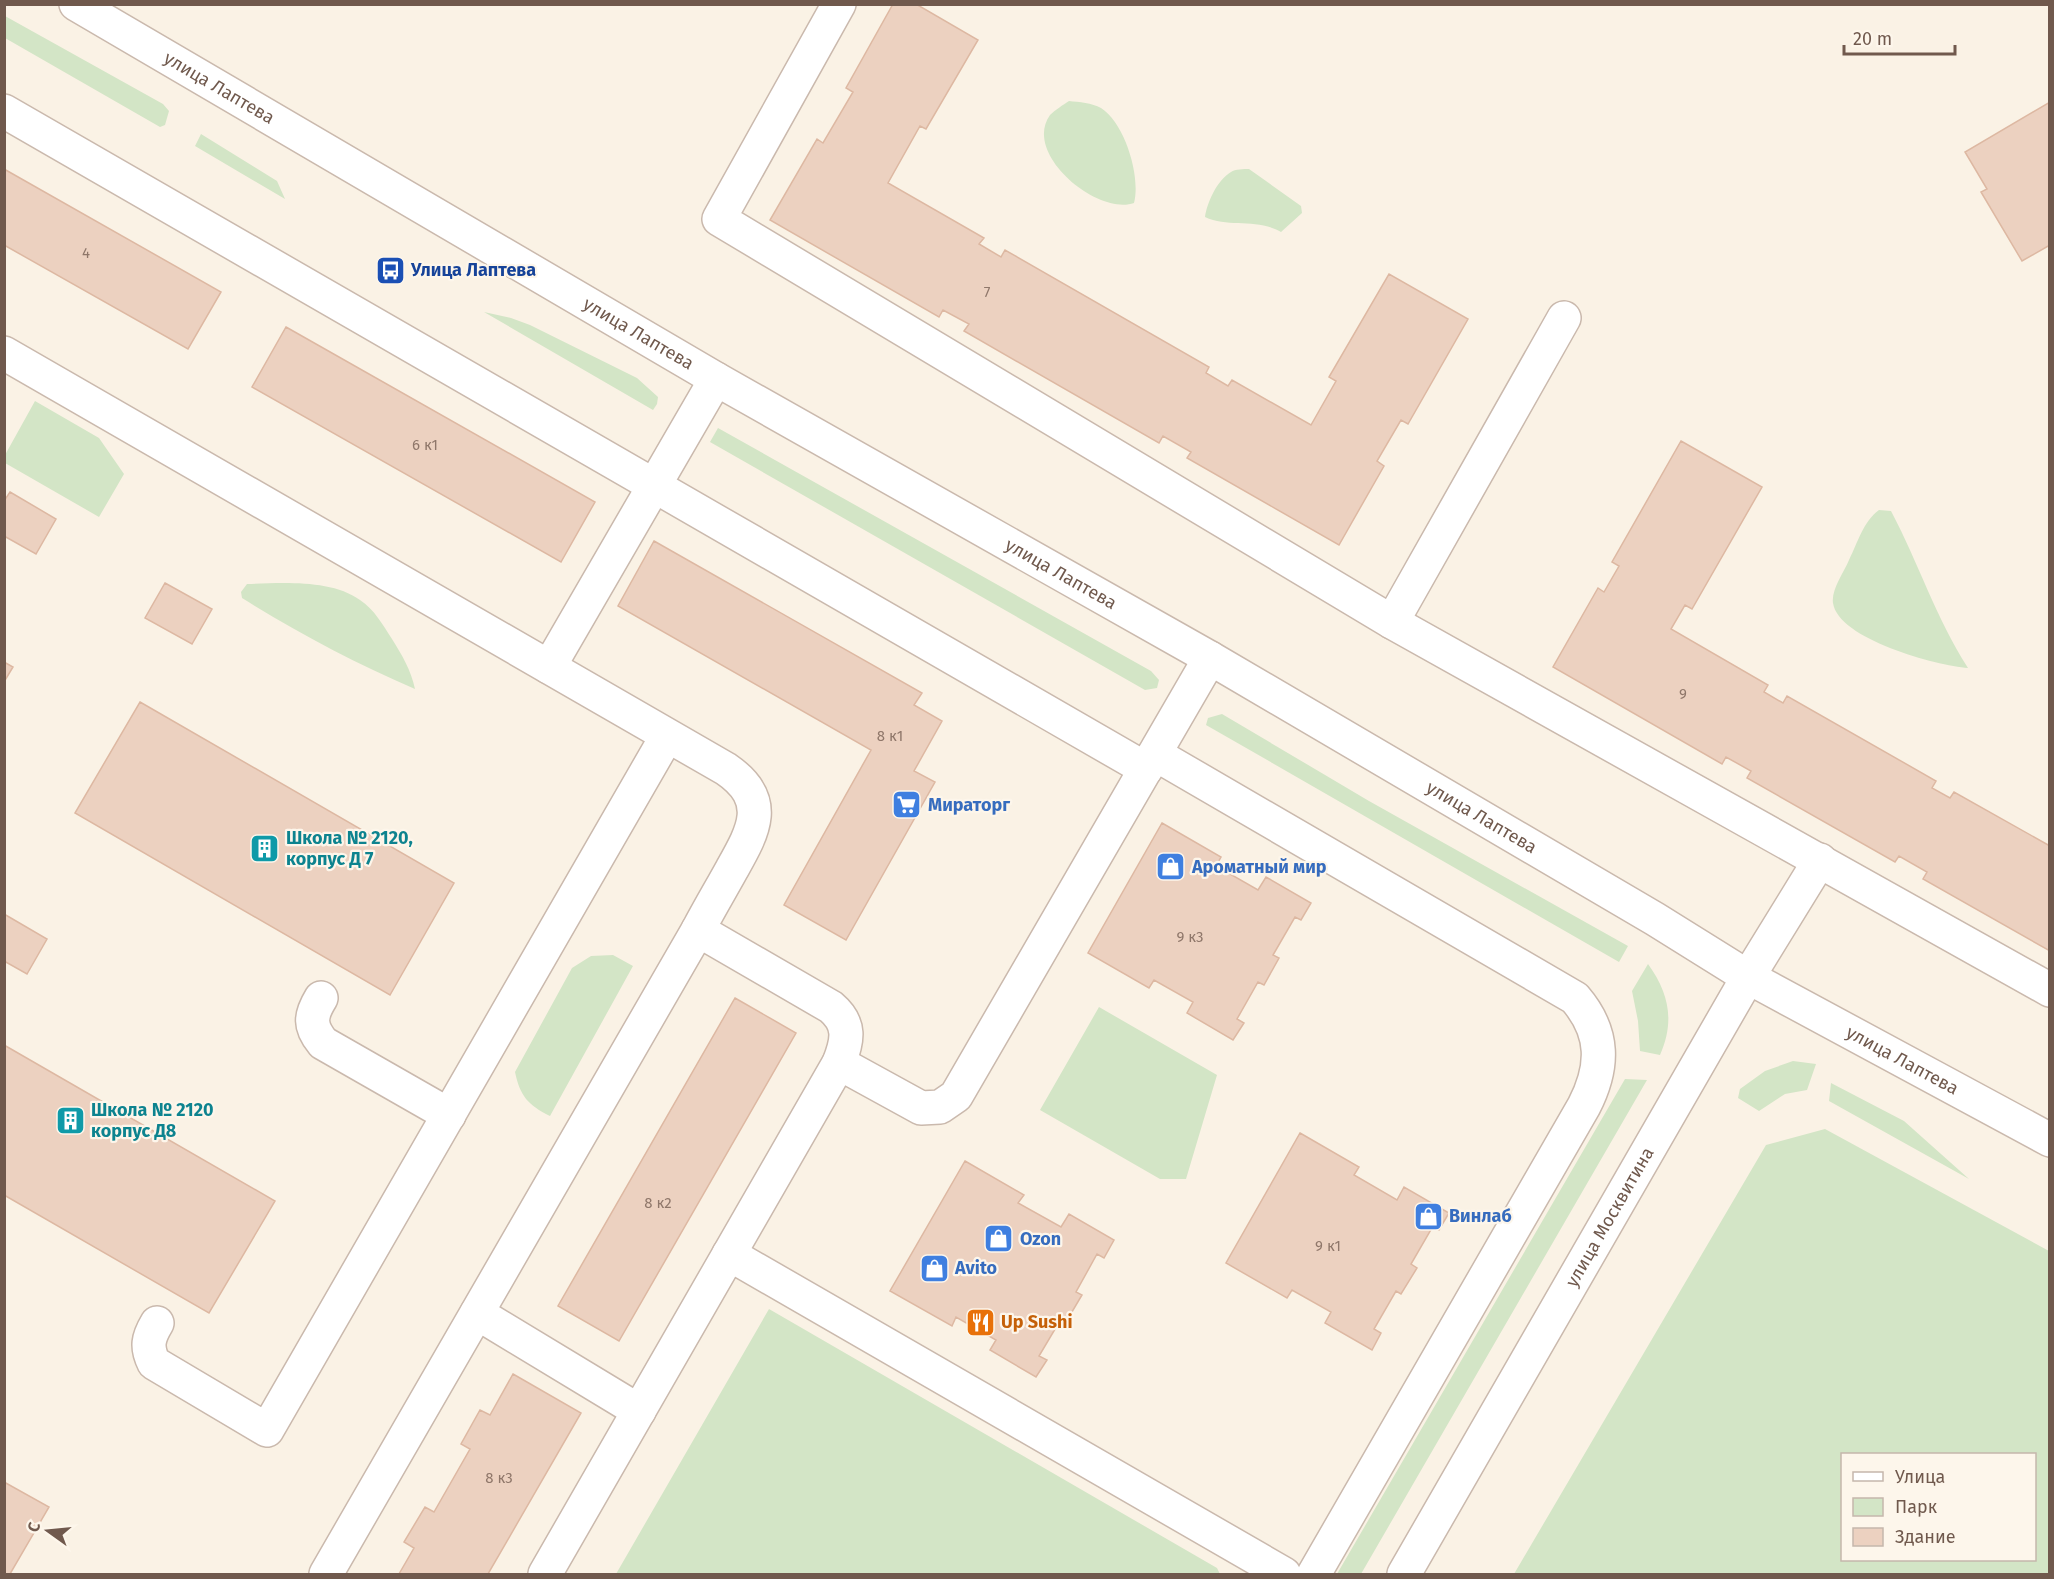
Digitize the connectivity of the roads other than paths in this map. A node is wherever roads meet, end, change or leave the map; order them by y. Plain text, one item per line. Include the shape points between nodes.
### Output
1 (76, 4) edge
2 (839, 4) edge
3 (4, 111) edge
4 (1564, 318) dead end
5 (4, 353) edge
6 (716, 379) junction
7 (654, 486) junction
8 (1392, 622) junction
9 (1210, 658) junction
10 (549, 667) junction
11 (667, 735) junction
12 (1150, 762) junction
13 (1820, 860) junction
14 (698, 930) junction
15 (1749, 977) junction
16 (2049, 990) edge
17 (321, 998) dead end
18 (839, 1063) junction
19 (448, 1115) junction
20 (2049, 1140) edge
21 (729, 1254) junction
22 (477, 1313) junction
23 (157, 1323) dead end
24 (639, 1411) junction
25 (1272, 1572) edge
26 (326, 1575) edge
27 (545, 1575) edge
28 (1314, 1575) edge
29 (1404, 1575) edge

1 - 6 street, улица Лаптева
2 - 8 street via 719,219
3 - 7 street
4 - 8 street
5 - 10 street
6 - 7 street
6 - 9 street, улица Лаптева
7 - 10 street
7 - 12 street
8 - 13 street
9 - 12 street
9 - 15 street, улица Лаптева
10 - 11 street
11 - 14 street via 740,778 754,804 755,820 749,838
11 - 19 street
12 - 18 street via 956,1096 940,1107 921,1108
12 - 28 street via 1575,998 1595,1030 1599,1062 1592,1091
13 - 15 street, улица Москвитина
13 - 16 street
14 - 18 street via 840,1015 847,1035
14 - 22 street
15 - 20 street, улица Лаптева
15 - 29 street, улица Москвитина
17 - 19 street via 312,1013 311,1024 323,1043
18 - 21 street
19 - 23 street via 267,1430 154,1363 148,1351 149,1336
21 - 24 street
21 - 25 street
22 - 24 street
22 - 26 street
24 - 27 street

